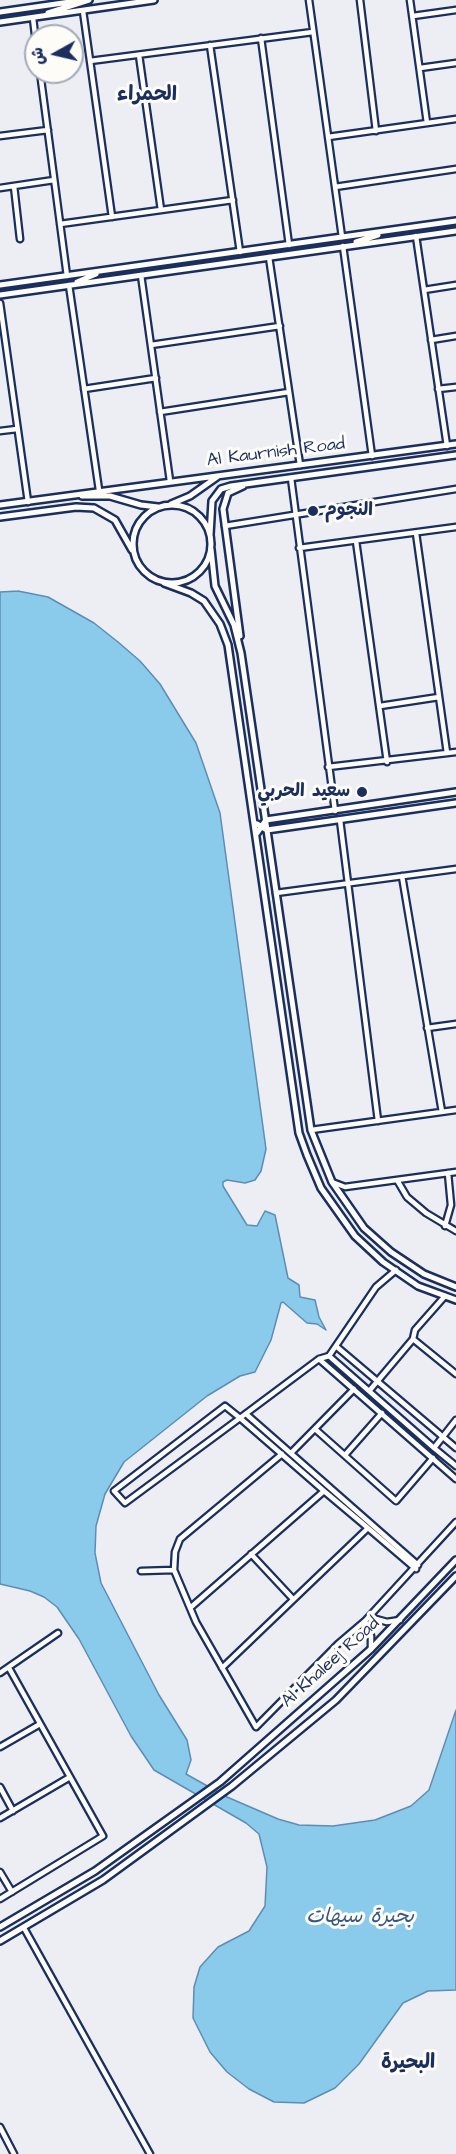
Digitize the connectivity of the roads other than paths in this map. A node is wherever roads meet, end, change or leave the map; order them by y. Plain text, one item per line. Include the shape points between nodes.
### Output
1 (84, 0) edge
2 (89, 0) edge
3 (129, 0) edge
4 (154, 0) edge
5 (309, 0) edge
6 (360, 0) edge
7 (410, 0) edge
8 (109, 7) junction
9 (456, 10) edge
10 (83, 11) junction
11 (0, 12) edge
12 (412, 16) junction
13 (33, 18) junction
14 (0, 22) edge
15 (34, 24) edge
16 (313, 32) junction
17 (261, 38) junction
18 (210, 45) junction
19 (139, 55) junction
20 (90, 61) junction
21 (456, 63) edge
22 (420, 68) junction
23 (42, 84) edge
24 (456, 119) edge
25 (427, 123) junction
26 (48, 130) junction
27 (376, 131) junction
28 (0, 136) edge
29 (328, 137) junction
30 (456, 169) edge
31 (54, 180) junction
32 (14, 186) junction
33 (335, 187) junction
34 (0, 188) edge
35 (233, 200) junction
36 (161, 210) junction
37 (112, 217) junction
38 (456, 221) edge
39 (60, 224) junction
40 (391, 230) junction
41 (456, 231) edge
42 (416, 236) junction
43 (342, 237) junction
44 (20, 239) dead end
45 (289, 245) junction
46 (343, 246) junction
47 (240, 252) junction
48 (269, 257) junction
49 (103, 271) junction
50 (141, 275) junction
51 (67, 276) junction
52 (0, 285) edge
53 (69, 285) junction
54 (456, 285) edge
55 (424, 290) junction
56 (0, 295) edge
57 (0, 303) edge
58 (280, 326) junction
59 (456, 336) edge
60 (431, 340) junction
61 (151, 345) junction
62 (8, 365) junction
63 (0, 366) edge
64 (156, 378) junction
65 (456, 387) edge
66 (84, 389) junction
67 (438, 389) junction
68 (289, 392) junction
69 (160, 412) junction
70 (18, 429) junction
71 (0, 431) edge
72 (456, 444) edge
73 (447, 446) junction
74 (456, 455) edge
75 (372, 456) junction
76 (300, 465) junction
77 (224, 474) junction
78 (291, 478) junction
79 (170, 481) junction
80 (247, 484) junction
81 (456, 489) edge
82 (99, 490) junction
83 (64, 497) junction
84 (28, 502) junction
85 (0, 505) edge
86 (169, 505) junction
87 (160, 507) junction
88 (295, 514) junction
89 (0, 517) edge
90 (225, 526) junction
91 (456, 528) edge
92 (416, 533) junction
93 (210, 535) junction
94 (356, 541) junction
95 (299, 548) junction
96 (211, 549) junction
97 (134, 553) junction
98 (164, 583) junction
99 (241, 653) junction
100 (439, 697) junction
101 (380, 706) junction
102 (456, 752) edge
103 (447, 753) junction
104 (387, 762) junction
105 (328, 767) junction
106 (456, 792) edge
107 (456, 803) edge
108 (334, 811) junction
109 (254, 817) junction
110 (266, 820) junction
111 (340, 820) junction
112 (259, 827) junction
113 (267, 830) junction
114 (256, 838) junction
115 (456, 869) edge
116 (402, 876) junction
117 (346, 884) junction
118 (276, 893) junction
119 (456, 1024) edge
120 (427, 1028) junction
121 (456, 1110) edge
122 (442, 1112) junction
123 (378, 1121) junction
124 (311, 1130) junction
125 (456, 1172) edge
126 (448, 1173) junction
127 (397, 1180) junction
128 (332, 1182) junction
129 (445, 1226) junction
130 (456, 1231) edge
131 (396, 1270) junction
132 (456, 1287) edge
133 (445, 1296) junction
134 (456, 1300) edge
135 (413, 1339) junction
136 (337, 1347) junction
137 (329, 1356) junction
138 (319, 1359) junction
139 (456, 1374) edge
140 (377, 1381) junction
141 (354, 1389) junction
142 (370, 1390) junction
143 (382, 1413) junction
144 (246, 1414) junction
145 (240, 1418) junction
146 (456, 1420) edge
147 (315, 1429) junction
148 (442, 1436) junction
149 (434, 1448) junction
150 (456, 1448) edge
151 (291, 1453) junction
152 (282, 1454) junction
153 (345, 1455) junction
154 (433, 1458) junction
155 (456, 1466) edge
156 (456, 1479) edge
157 (324, 1491) junction
158 (456, 1522) edge
159 (368, 1528) junction
160 (251, 1554) junction
161 (456, 1560) edge
162 (417, 1567) junction
163 (174, 1570) junction
164 (141, 1571) dead end
165 (456, 1576) edge
166 (293, 1599) junction
167 (190, 1608) junction
168 (367, 1619) junction
169 (400, 1620) junction
170 (58, 1633) dead end
171 (371, 1649) junction
172 (9, 1668) junction
173 (222, 1668) junction
174 (0, 1673) edge
175 (40, 1724) junction
176 (0, 1747) edge
177 (70, 1777) junction
178 (0, 1787) edge
179 (14, 1811) junction
180 (0, 1818) edge
181 (0, 1872) edge
182 (12, 1892) junction
183 (0, 1899) edge
184 (0, 1928) edge
185 (24, 1928) junction
186 (0, 1941) edge
187 (0, 2127) edge
188 (14, 2154) edge
189 (150, 2154) edge

1 - 11 street
2 - 13 street
3 - 8 street
4 - 8 street
5 - 16 street
6 - 27 street
7 - 12 street
8 - 10 street
9 - 12 street
10 - 13 street
10 - 20 street
12 - 22 street
13 - 14 street
13 - 15 street
16 - 17 street
16 - 29 street
17 - 18 street
17 - 45 street
18 - 19 street
18 - 35 street
19 - 20 street
19 - 36 street
20 - 37 street
21 - 22 street
22 - 25 street
23 - 26 street
24 - 25 street
25 - 27 street
26 - 28 street
26 - 31 street
27 - 29 street
29 - 33 street
30 - 33 street
31 - 32 street
31 - 39 street
32 - 34 street
32 - 44 street
33 - 43 street
35 - 36 street
35 - 47 street
36 - 37 street
37 - 39 street
38 - 40 street
39 - 51 street
40 - 43 street
40 - 46 street
41 - 42 street
42 - 46 street
42 - 55 street
43 - 45 street
45 - 47 street
46 - 48 street
46 - 75 street
47 - 49 street
48 - 50 street
48 - 58 street
49 - 51 street
49 - 53 street
50 - 53 street
50 - 61 street
51 - 52 street
53 - 56 street
53 - 66 street
54 - 55 street
55 - 60 street
57 - 62 street
58 - 61 street
58 - 68 street
59 - 60 street
60 - 67 street
61 - 64 street
62 - 63 street
62 - 70 street
64 - 66 street
64 - 69 street
65 - 67 street
66 - 82 street
67 - 73 street
68 - 69 street
68 - 76 street
69 - 79 street
70 - 71 street
70 - 84 street
72 - 73 street, Al Kaurnish Road
73 - 75 street, Al Kaurnish Road
74 - 78 street, Al Kaurnish Road
75 - 76 street, Al Kaurnish Road
76 - 77 street, Al Kaurnish Road
77 - 79 street, Al Kaurnish Road
77 - 86 street
78 - 80 street, Al Kaurnish Road
78 - 88 street
79 - 82 street, Al Kaurnish Road
80 - 90 street via 226,496
80 - 93 street, Al Kaurnish Road via 226,487 215,497 210,512
81 - 88 street
82 - 83 street, Al Kaurnish Road
83 - 84 street
83 - 87 street via 110,496
84 - 85 street
86 - 87 street
86 - 93 street via 199,515
87 - 97 street via 141,520 135,530
88 - 90 street
88 - 95 street
89 - 97 street via 94,508 115,520
90 - 99 street
91 - 92 street
92 - 94 street
92 - 100 street
93 - 96 street
94 - 95 street
94 - 101 street
95 - 105 street
96 - 98 street via 200,572 177,583
96 - 99 street via 215,586 234,625
97 - 98 street via 145,573
98 - 109 street via 204,602 224,633 231,657
99 - 110 street
100 - 101 street
100 - 103 street
101 - 104 street
102 - 103 street
103 - 104 street
104 - 105 street
105 - 108 street
106 - 108 street
107 - 111 street
108 - 110 street
109 - 112 street
109 - 114 street
110 - 112 street
110 - 113 street
111 - 113 street
111 - 117 street
112 - 113 street
112 - 114 street
113 - 118 street
114 - 131 street via 299,1133 321,1188 336,1210 355,1236
115 - 116 street
116 - 117 street
116 - 120 street
117 - 118 street
117 - 123 street
118 - 124 street
119 - 120 street
120 - 122 street
121 - 122 street
122 - 123 street
123 - 124 street
124 - 128 street
125 - 126 street
126 - 127 street
126 - 129 street via 451,1205
127 - 128 street via 345,1187
127 - 129 street via 407,1197
128 - 132 street via 364,1228 391,1252 424,1274
129 - 130 street
131 - 133 street via 418,1286
131 - 136 street via 376,1287
133 - 134 street
133 - 135 street via 415,1330
135 - 139 street
135 - 140 street
136 - 137 street
136 - 140 street
137 - 138 street
137 - 142 street
138 - 141 street
138 - 144 street
140 - 142 street
140 - 148 street
141 - 143 street
141 - 147 street
142 - 149 street
143 - 153 street
143 - 154 street
144 - 145 street
144 - 151 street
145 - 145 street via 125,1503 114,1491 225,1406
145 - 152 street
146 - 148 street
147 - 151 street
147 - 153 street
148 - 149 street
148 - 150 street
149 - 155 street
151 - 162 street
152 - 157 street
152 - 163 street via 180,1539
153 - 154 street via 396,1501
154 - 156 street
157 - 159 street
157 - 160 street
158 - 162 street
159 - 162 street
159 - 166 street
160 - 166 street
160 - 167 street
161 - 169 street, Al Khaleej Road
162 - 168 street
163 - 164 street
163 - 167 street
165 - 185 street via 350,1686 232,1786 103,1880
166 - 173 street
167 - 173 street
168 - 169 street
168 - 171 street
168 - 173 street via 256,1727
169 - 171 street, Al Khaleej Road
170 - 172 street
171 - 184 street, Al Khaleej Road via 220,1782 85,1877
172 - 174 street
172 - 175 street
175 - 176 street
175 - 177 street
177 - 179 street
177 - 182 street via 102,1836
178 - 179 street
179 - 180 street
181 - 182 street
182 - 183 street
185 - 186 street
185 - 189 street
187 - 188 street

